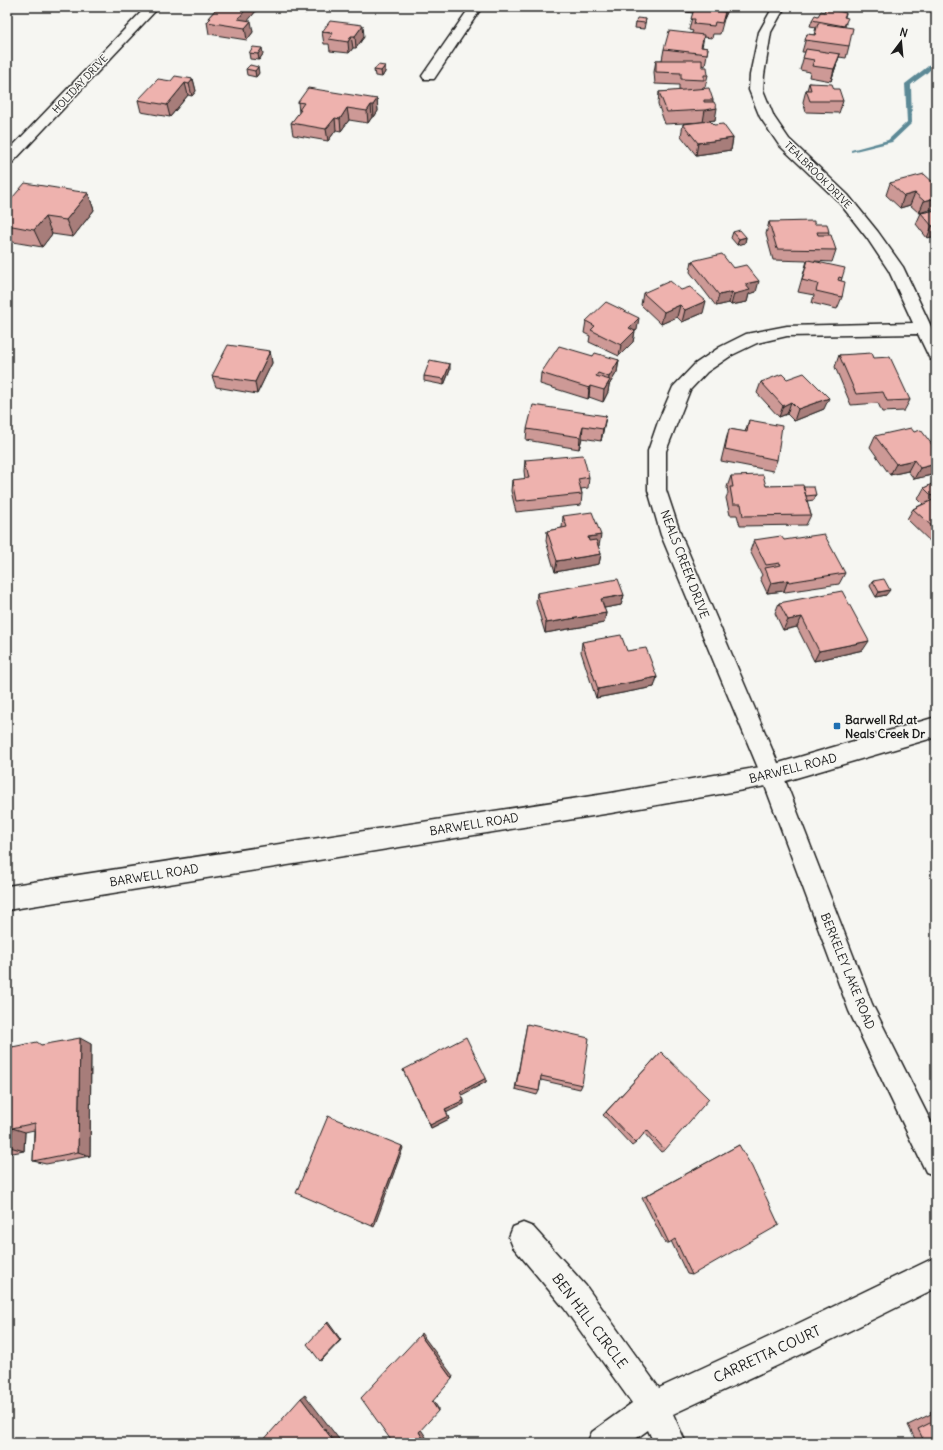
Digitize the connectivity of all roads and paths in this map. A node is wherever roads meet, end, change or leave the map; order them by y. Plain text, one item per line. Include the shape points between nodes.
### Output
1 (153, 7) edge
2 (459, 7) edge
3 (779, 7) edge
4 (475, 8) edge
5 (430, 76) dead end
6 (7, 160) edge
7 (922, 328) junction
8 (936, 354) edge
9 (936, 727) edge
10 (772, 775) junction
11 (7, 898) edge
12 (936, 1162) edge
13 (523, 1237) dead end
14 (936, 1272) edge
15 (654, 1406) junction
16 (603, 1443) edge
17 (670, 1443) edge

1 - 6 street, HOLIDAY DRIVE
2 - 4 street
3 - 7 street, TEALBROOK DRIVE via 765,32 757,75 756,90 767,117 784,142 843,198 873,235 898,271
4 - 5 street
7 - 8 street, TEALBROOK DRIVE
7 - 10 street, NEALS CREEK DRIVE via 787,331 752,338 714,359 682,387 657,451 657,490 671,535
9 - 10 street, BARWELL ROAD
10 - 11 street, BARWELL ROAD via 611,803
10 - 12 street, BERKELEY LAKE ROAD via 862,1011
13 - 15 street, BEN HILL CIRCLE via 575,1297
14 - 15 street, CARRETTA COURT via 806,1336
15 - 16 street, CARRETTA COURT
15 - 17 street, BEN HILL CIRCLE

